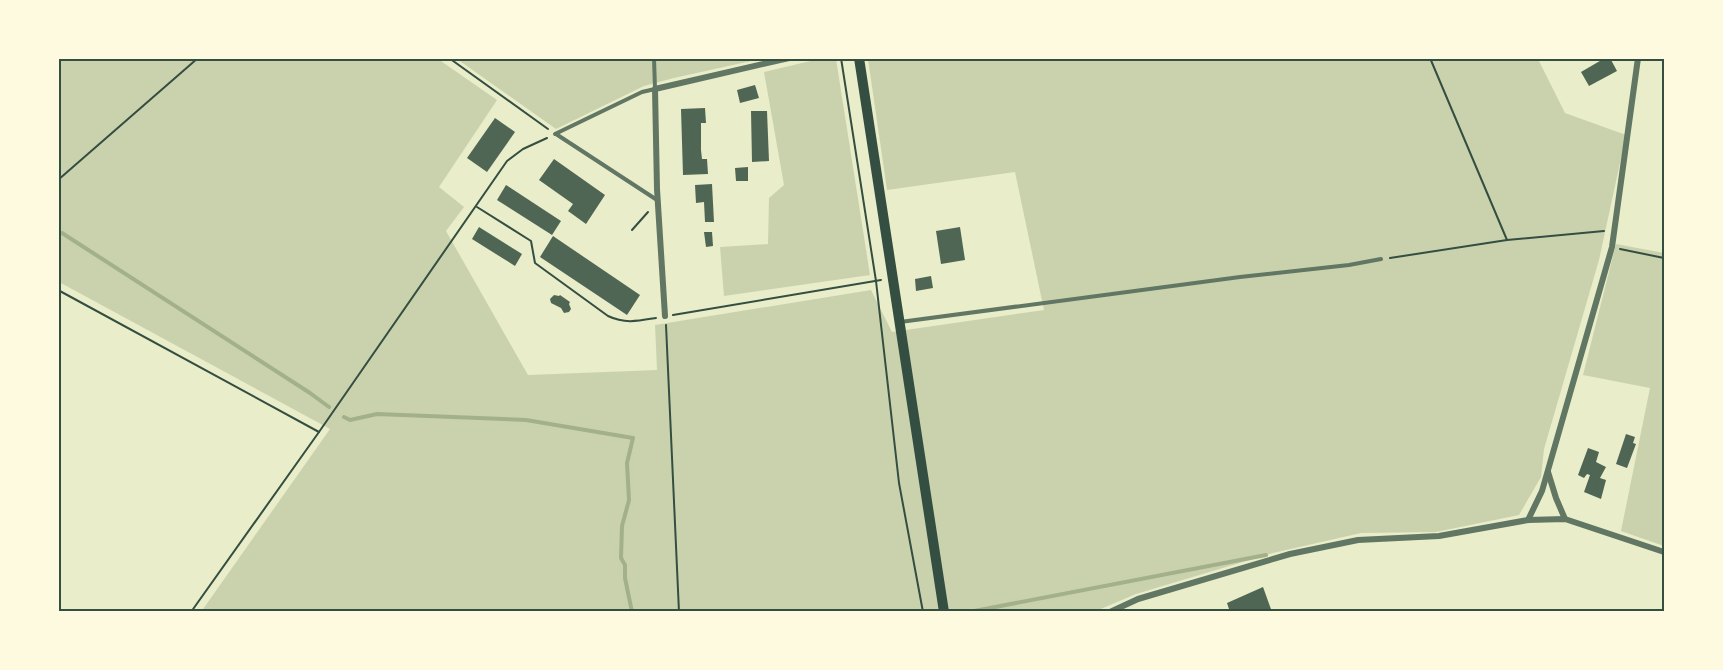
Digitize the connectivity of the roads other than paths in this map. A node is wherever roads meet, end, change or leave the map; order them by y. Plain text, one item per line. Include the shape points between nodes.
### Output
1 (654, 58) edge
2 (789, 58) edge
3 (859, 58) edge
4 (1638, 58) edge
5 (655, 89) junction
6 (657, 201) junction
7 (1381, 259) road end
8 (665, 316) road end
9 (899, 322) junction
10 (1548, 472) junction
11 (1565, 519) junction
12 (1528, 520) junction
13 (1665, 552) edge
14 (944, 612) edge
15 (1110, 612) edge

1 - 5 lane
2 - 5 street
3 - 9 main road
4 - 10 street via 1612,247
5 - 6 street
5 - 6 lane via 555,134
6 - 8 street
7 - 9 lane
9 - 14 main road
10 - 11 street
10 - 12 street
11 - 12 street
11 - 13 street
12 - 15 street via 1439,536 1358,540 1290,554 1138,599

